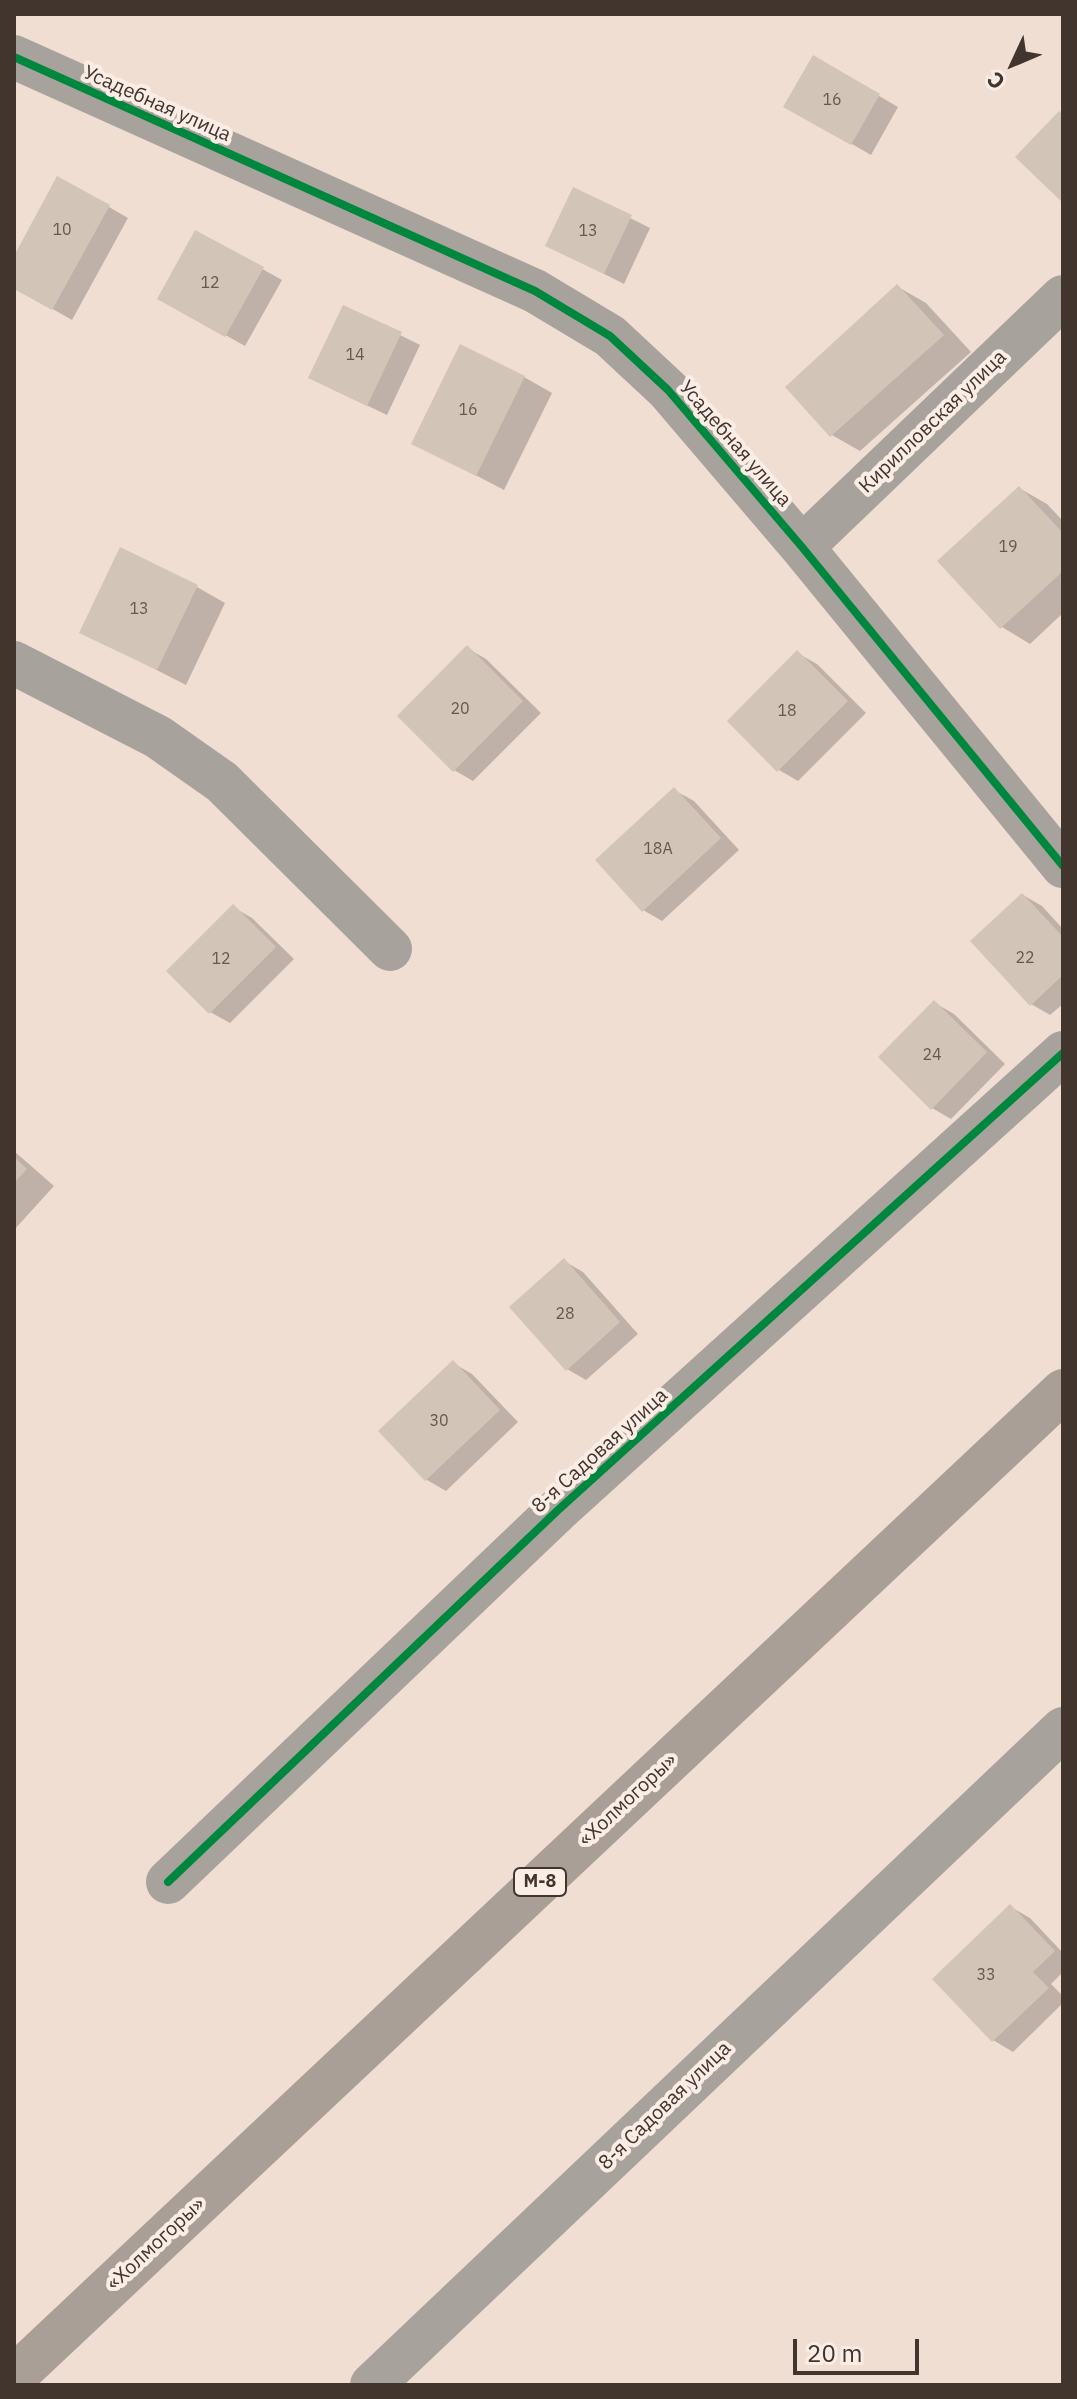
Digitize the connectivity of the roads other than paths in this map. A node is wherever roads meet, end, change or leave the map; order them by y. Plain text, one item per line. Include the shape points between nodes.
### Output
1 (14, 57) edge
2 (1063, 297) edge
3 (802, 547) junction
4 (14, 663) edge
5 (1063, 866) edge
6 (390, 949) dead end
7 (1063, 1053) edge
8 (1063, 1391) edge
9 (1063, 1729) edge
10 (168, 1882) dead end
11 (15, 2376) edge
12 (372, 2385) edge

1 - 3 street, Усадебная улица via 535,291 610,336 668,390
2 - 3 street, Кирилловская улица
3 - 5 street, Усадебная улица
4 - 6 street via 158,737 222,782
7 - 10 street, 8-я Садовая улица via 557,1511
8 - 11 highway, «Холмогоры» / М-8
9 - 12 street, 8-я Садовая улица

